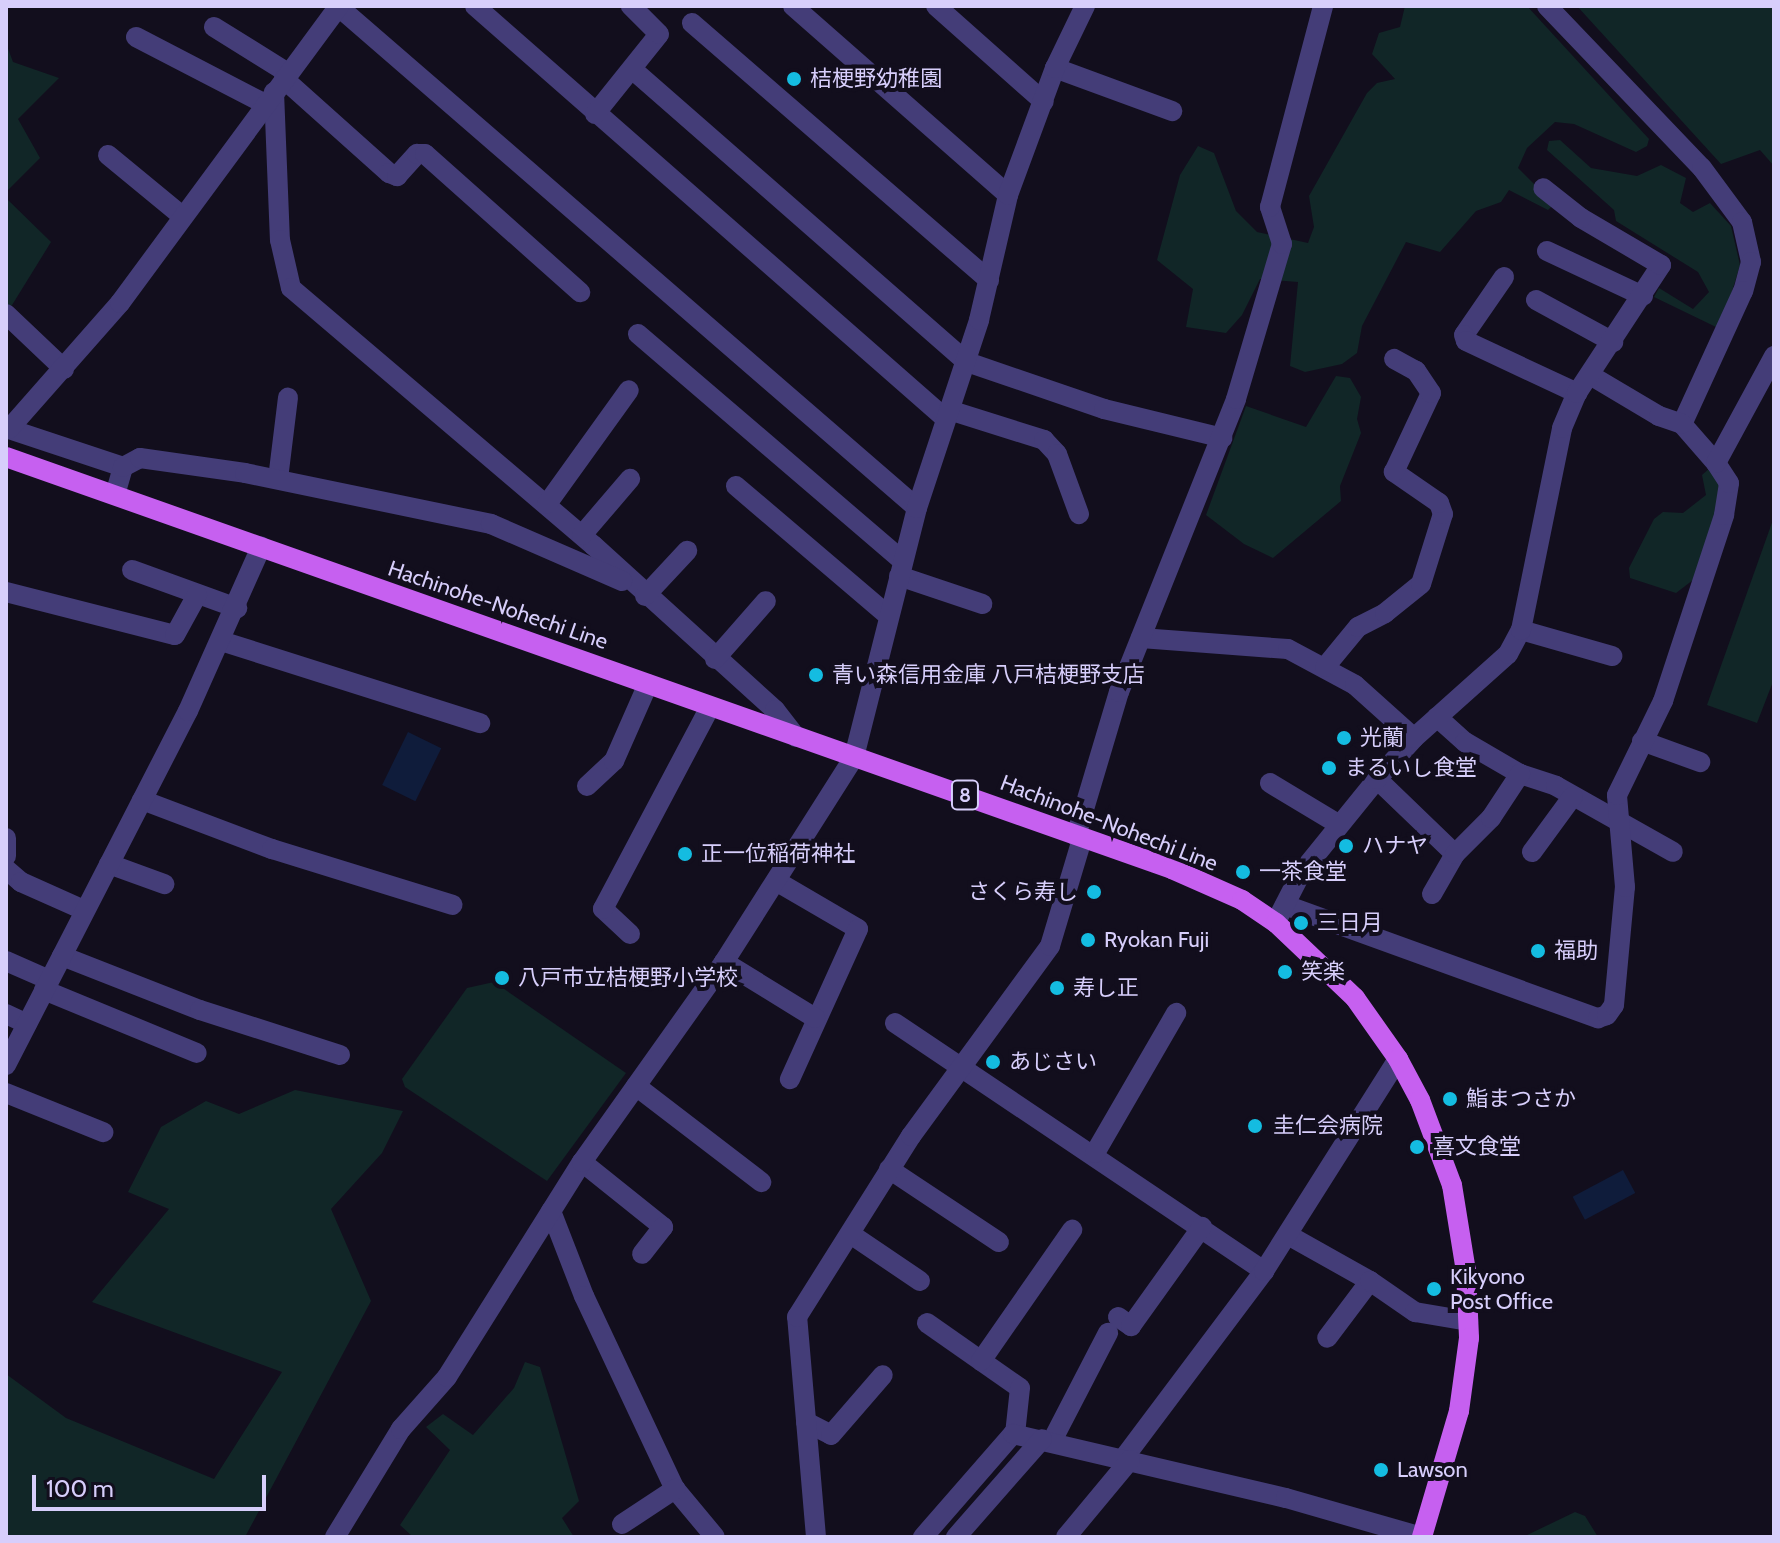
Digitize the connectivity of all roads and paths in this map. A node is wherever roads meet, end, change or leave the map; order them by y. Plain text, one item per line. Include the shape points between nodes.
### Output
1 (475, 6) edge
2 (631, 6) edge
3 (793, 6) edge
4 (936, 6) edge
5 (1085, 6) edge
6 (1323, 6) edge
7 (1547, 6) edge
8 (339, 7) edge
9 (692, 23) dead end
10 (214, 27) dead end
11 (136, 37) dead end
12 (1055, 68) junction
13 (632, 69) junction
14 (278, 87) junction
15 (1044, 102) junction
16 (1172, 111) dead end
17 (595, 114) junction
18 (108, 155) dead end
19 (1543, 188) dead end
20 (1008, 195) junction
21 (182, 216) junction
22 (1547, 251) dead end
23 (1504, 277) dead end
24 (989, 280) junction
25 (580, 292) dead end
26 (1643, 296) junction
27 (1536, 300) dead end
28 (6, 314) edge
29 (638, 334) dead end
30 (1613, 342) junction
31 (1774, 356) edge
32 (1394, 359) dead end
33 (967, 362) junction
34 (64, 369) junction
35 (1590, 375) junction
36 (629, 390) dead end
37 (1577, 393) junction
38 (288, 398) dead end
39 (948, 414) junction
40 (1682, 424) junction
41 (8, 428) edge
42 (1223, 438) junction
43 (6, 457) edge
44 (1716, 463) junction
45 (123, 467) junction
46 (278, 479) junction
47 (630, 479) dead end
48 (736, 486) dead end
49 (115, 495) junction
50 (547, 504) junction
51 (917, 508) junction
52 (1079, 514) dead end
53 (582, 535) junction
54 (261, 547) junction
55 (687, 551) dead end
56 (901, 568) junction
57 (132, 570) dead end
58 (6, 592) edge
59 (641, 592) junction
60 (197, 595) junction
61 (766, 601) dead end
62 (982, 604) dead end
63 (237, 608) junction
64 (889, 616) junction
65 (1521, 630) junction
66 (1141, 638) junction
67 (221, 641) junction
68 (1612, 656) dead end
69 (715, 659) junction
70 (1325, 667) junction
71 (648, 684) junction
72 (710, 707) junction
73 (1437, 717) junction
74 (480, 723) dead end
75 (796, 737) junction
76 (1414, 738) junction
77 (1642, 741) junction
78 (854, 757) junction
79 (1700, 762) dead end
80 (1520, 774) junction
81 (1377, 779) junction
82 (1270, 783) dead end
83 (587, 786) dead end
84 (1573, 796) junction
85 (142, 800) junction
86 (1338, 824) junction
87 (1621, 826) junction
88 (6, 838) edge
89 (1079, 838) junction
90 (1532, 852) dead end
91 (1673, 852) dead end
92 (1455, 854) junction
93 (6, 856) edge
94 (109, 864) junction
95 (6, 869) edge
96 (776, 881) junction
97 (164, 884) dead end
98 (1432, 894) dead end
99 (453, 905) dead end
100 (84, 910) junction
101 (1280, 914) junction
102 (630, 934) dead end
103 (62, 956) junction
104 (6, 961) edge
105 (724, 962) junction
106 (46, 985) junction
107 (1176, 1013) dead end
108 (6, 1014) edge
109 (815, 1018) junction
110 (895, 1023) dead end
111 (27, 1024) junction
112 (197, 1053) dead end
113 (340, 1055) dead end
114 (1398, 1059) junction
115 (6, 1065) edge
116 (963, 1068) junction
117 (790, 1079) dead end
118 (636, 1086) junction
119 (6, 1093) edge
120 (103, 1132) dead end
121 (1095, 1153) junction
122 (582, 1162) junction
123 (889, 1169) junction
124 (761, 1182) dead end
125 (551, 1211) junction
126 (1202, 1227) junction
127 (1072, 1230) dead end
128 (852, 1235) junction
129 (1288, 1235) junction
130 (999, 1242) dead end
131 (642, 1254) dead end
132 (1264, 1271) junction
133 (920, 1281) dead end
134 (1370, 1281) junction
135 (1468, 1321) junction
136 (927, 1323) dead end
137 (1327, 1338) dead end
138 (981, 1361) junction
139 (883, 1375) dead end
140 (806, 1422) junction
141 (1015, 1434) junction
142 (1047, 1440) junction
143 (1126, 1459) junction
144 (675, 1489) junction
145 (622, 1524) dead end
146 (708, 1535) edge
147 (335, 1537) edge
148 (816, 1537) edge
149 (923, 1537) edge
150 (956, 1537) edge
151 (1066, 1537) edge
152 (1422, 1537) edge

1 - 17 street
2 - 13 street via 659,34
3 - 20 street
4 - 15 street
5 - 12 street
6 - 42 street via 1270,207 1282,244
7 - 40 street via 1702,168 1742,222 1751,262 1743,291
8 - 14 street
8 - 51 street
9 - 24 street
10 - 14 street
11 - 14 street
12 - 15 street
12 - 16 street
13 - 17 street
13 - 33 street
14 - 21 street
14 - 25 street via 389,173 397,176 417,154 425,154
14 - 50 street via 280,240 291,288
15 - 20 street
17 - 39 street
18 - 21 street
19 - 26 street via 1581,218 1661,265
20 - 24 street
21 - 34 street via 120,303
22 - 26 street
23 - 37 street via 1464,335 1466,341
24 - 33 street
26 - 30 street
27 - 30 street
28 - 34 street
29 - 56 street
30 - 35 street
31 - 44 street
32 - 70 street via 1416,371 1431,393 1394,472 1439,503 1443,514 1421,584 1358,627
33 - 39 street
33 - 42 street via 1104,409
34 - 41 street
35 - 37 street
35 - 40 street
36 - 50 street
37 - 65 street via 1562,428
38 - 46 street
39 - 51 street
39 - 52 street via 1044,440 1057,454
40 - 44 street
41 - 45 street
42 - 66 street
43 - 49 main road, Hachinohe-Nohechi Line / 8
44 - 77 street via 1729,483 1724,515 1679,659
45 - 46 street via 140,458 155,458
45 - 49 street
46 - 59 street via 491,524 550,546
47 - 53 street
48 - 64 street
49 - 54 main road, Hachinohe-Nohechi Line / 8
50 - 53 street
51 - 56 street
53 - 59 street
54 - 63 street
54 - 71 main road, Hachinohe-Nohechi Line / 8
55 - 59 street
56 - 62 street
56 - 64 street
57 - 60 street
58 - 60 street via 175,635
59 - 69 street
60 - 63 street
61 - 69 street
63 - 67 street
64 - 78 street
65 - 68 street
65 - 73 street via 1499,665
66 - 70 street via 1266,643
66 - 89 street
67 - 74 street
67 - 85 street
69 - 75 street via 775,710
70 - 76 street via 1355,685
71 - 72 main road, Hachinohe-Nohechi Line / 8
71 - 83 street via 614,761
72 - 75 main road, Hachinohe-Nohechi Line / 8
72 - 102 street via 603,909
73 - 76 street
73 - 80 street via 1465,742
75 - 78 main road, Hachinohe-Nohechi Line / 8
76 - 81 street
77 - 79 street
77 - 87 street via 1617,795
78 - 89 main road, Hachinohe-Nohechi Line / 8
78 - 96 street
80 - 84 street
80 - 92 street via 1491,818
81 - 86 street
81 - 92 street
82 - 86 street
84 - 87 street
84 - 90 street
85 - 94 street
85 - 99 street via 272,849
86 - 101 street
87 - 91 street
87 - 101 street via 1621,956 1614,1005 1598,1018
88 - 93 street
89 - 101 main road, Hachinohe-Nohechi Line / 8
89 - 116 street via 1050,946
92 - 98 street
94 - 97 street
94 - 100 street
95 - 100 street via 21,882
96 - 105 street
96 - 109 street via 858,929
100 - 103 street
101 - 114 main road, Hachinohe-Nohechi Line / 8 via 1355,998
103 - 106 street
103 - 113 street
104 - 106 street
105 - 109 street
105 - 118 street
106 - 111 street
106 - 112 street
107 - 121 street
108 - 111 street
109 - 117 street
110 - 116 street
111 - 115 street
114 - 129 street
114 - 135 main road, Hachinohe-Nohechi Line / 8 via 1420,1100 1452,1185
116 - 121 street via 1024,1113
116 - 123 street
118 - 122 street
118 - 124 street
119 - 120 street
121 - 126 street
122 - 125 street
122 - 131 street via 663,1227
123 - 128 street
123 - 130 street
125 - 144 street via 584,1296
125 - 147 street via 447,1377 379,1462
126 - 132 street
126 - 142 street via 1131,1326 1113,1325
127 - 138 street
128 - 133 street
128 - 140 street via 797,1317
129 - 132 street
129 - 134 street
132 - 143 street
134 - 135 street via 1415,1312
134 - 137 street
135 - 152 main road, Hachinohe-Nohechi Line / 8 via 1459,1411
136 - 138 street
138 - 141 street via 1020,1388
139 - 140 street via 831,1435
140 - 148 street
141 - 142 street
141 - 149 street
142 - 143 street
142 - 150 street
143 - 151 street
143 - 152 street
144 - 145 street
144 - 146 street

